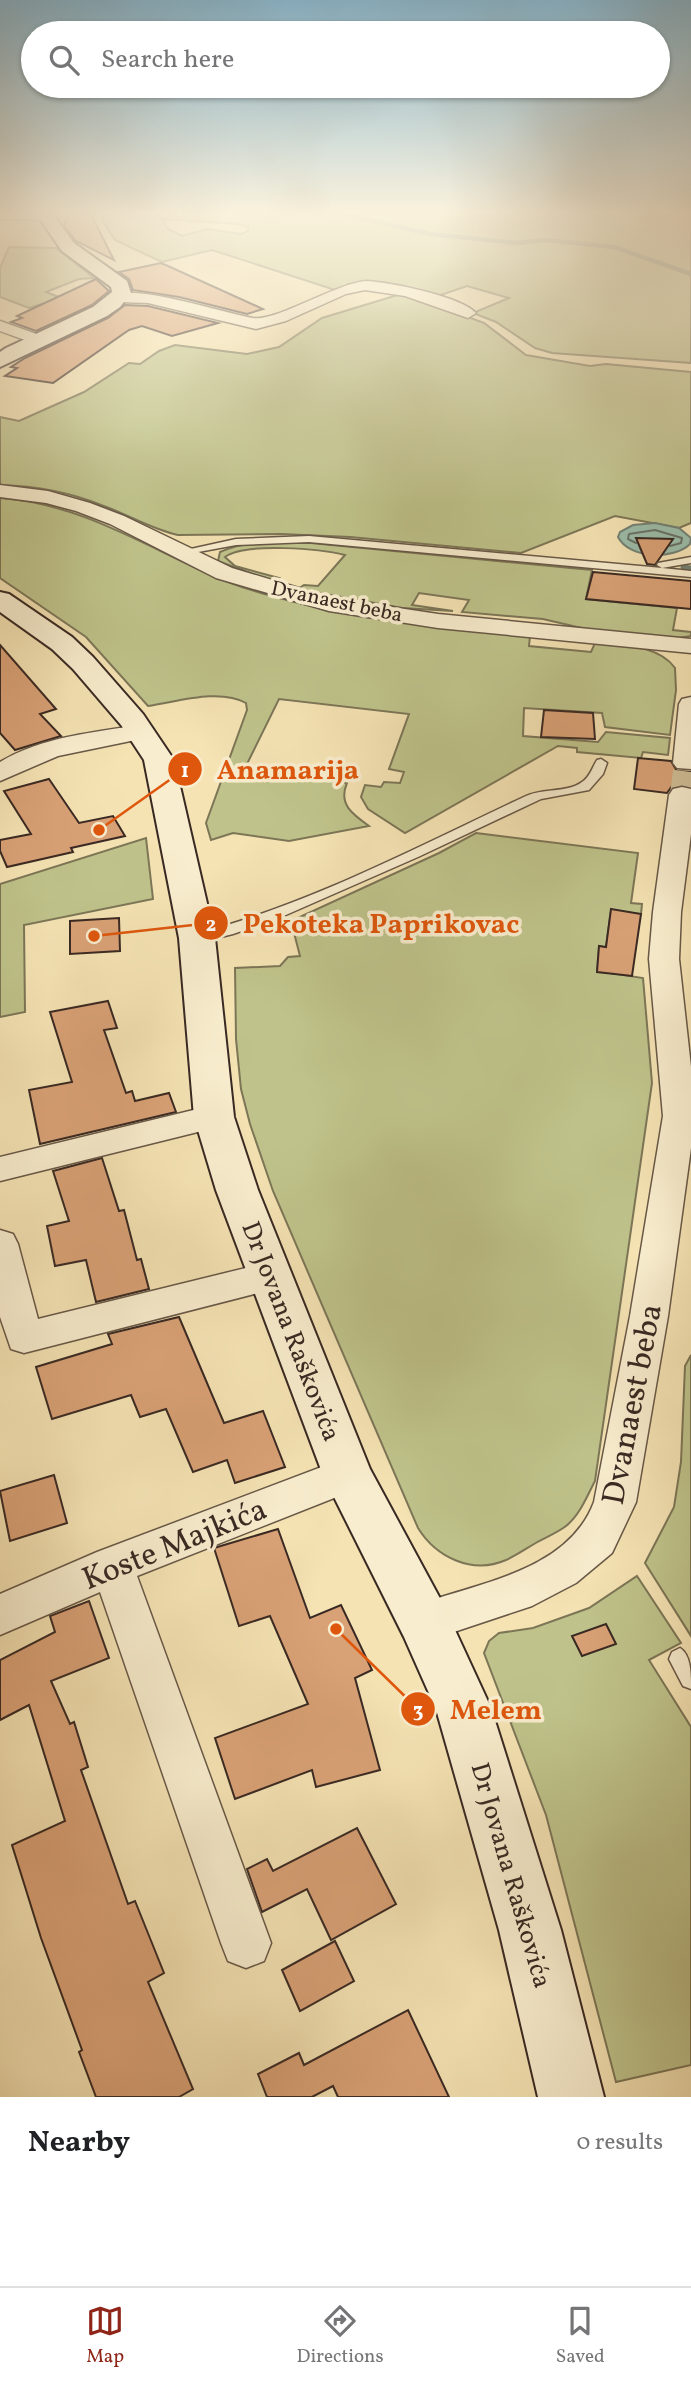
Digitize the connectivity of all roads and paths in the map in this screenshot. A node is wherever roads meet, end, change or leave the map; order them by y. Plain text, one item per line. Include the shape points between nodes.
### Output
1 (102, 310) edge
2 (197, 310) edge
3 (296, 310) edge
4 (459, 310) edge
5 (468, 313) dead end
6 (0, 326) edge
7 (36, 339) junction
8 (0, 361) edge
9 (0, 491) edge
10 (182, 552) junction
11 (691, 560) edge
12 (636, 569) junction
13 (691, 574) edge
14 (0, 600) edge
15 (691, 646) edge
16 (691, 704) edge
17 (141, 732) junction
18 (601, 763) dead end
19 (685, 763) dead end
20 (0, 773) edge
21 (682, 795) tunnel mouth
22 (197, 938) junction
23 (685, 1116) edge
24 (214, 1117) junction
25 (0, 1169) edge
26 (0, 1244) edge
27 (270, 1276) junction
28 (6, 1293) edge
29 (348, 1475) junction
30 (112, 1566) junction
31 (0, 1615) edge
32 (424, 1622) junction
33 (246, 1943) dead end
34 (571, 2097) edge

1 - 7 street
2 - 3 street via 256,324
4 - 5 street
6 - 7 street
7 - 8 street
9 - 10 street, Dvanaest beba via 83,507
10 - 12 lane via 236,542 309,539
10 - 15 street, Dvanaest beba via 249,582 329,604 438,621
11 - 12 lane
12 - 13 lane
14 - 17 street, Dr Jovana Raškovića via 62,643
16 - 19 street
17 - 20 street via 54,751
17 - 22 street, Dr Jovana Raškovića via 159,760
18 - 22 lane via 587,786 541,795 421,853 285,910 223,934
21 - 23 street, Dvanaest beba via 667,911 665,972
22 - 24 street, Dr Jovana Raškovića
23 - 32 street, Dvanaest beba via 615,1502 605,1528 578,1557 542,1581
24 - 25 street
24 - 27 street, Dr Jovana Raškovića
26 - 28 street
27 - 28 street via 24,1338
27 - 29 street, Dr Jovana Raškovića
29 - 30 street, Koste Majkića
29 - 32 street, Dr Jovana Raškovića
30 - 31 street, Koste Majkića
30 - 33 street
32 - 34 street, Dr Jovana Raškovića via 463,1708 486,1780 530,1930

